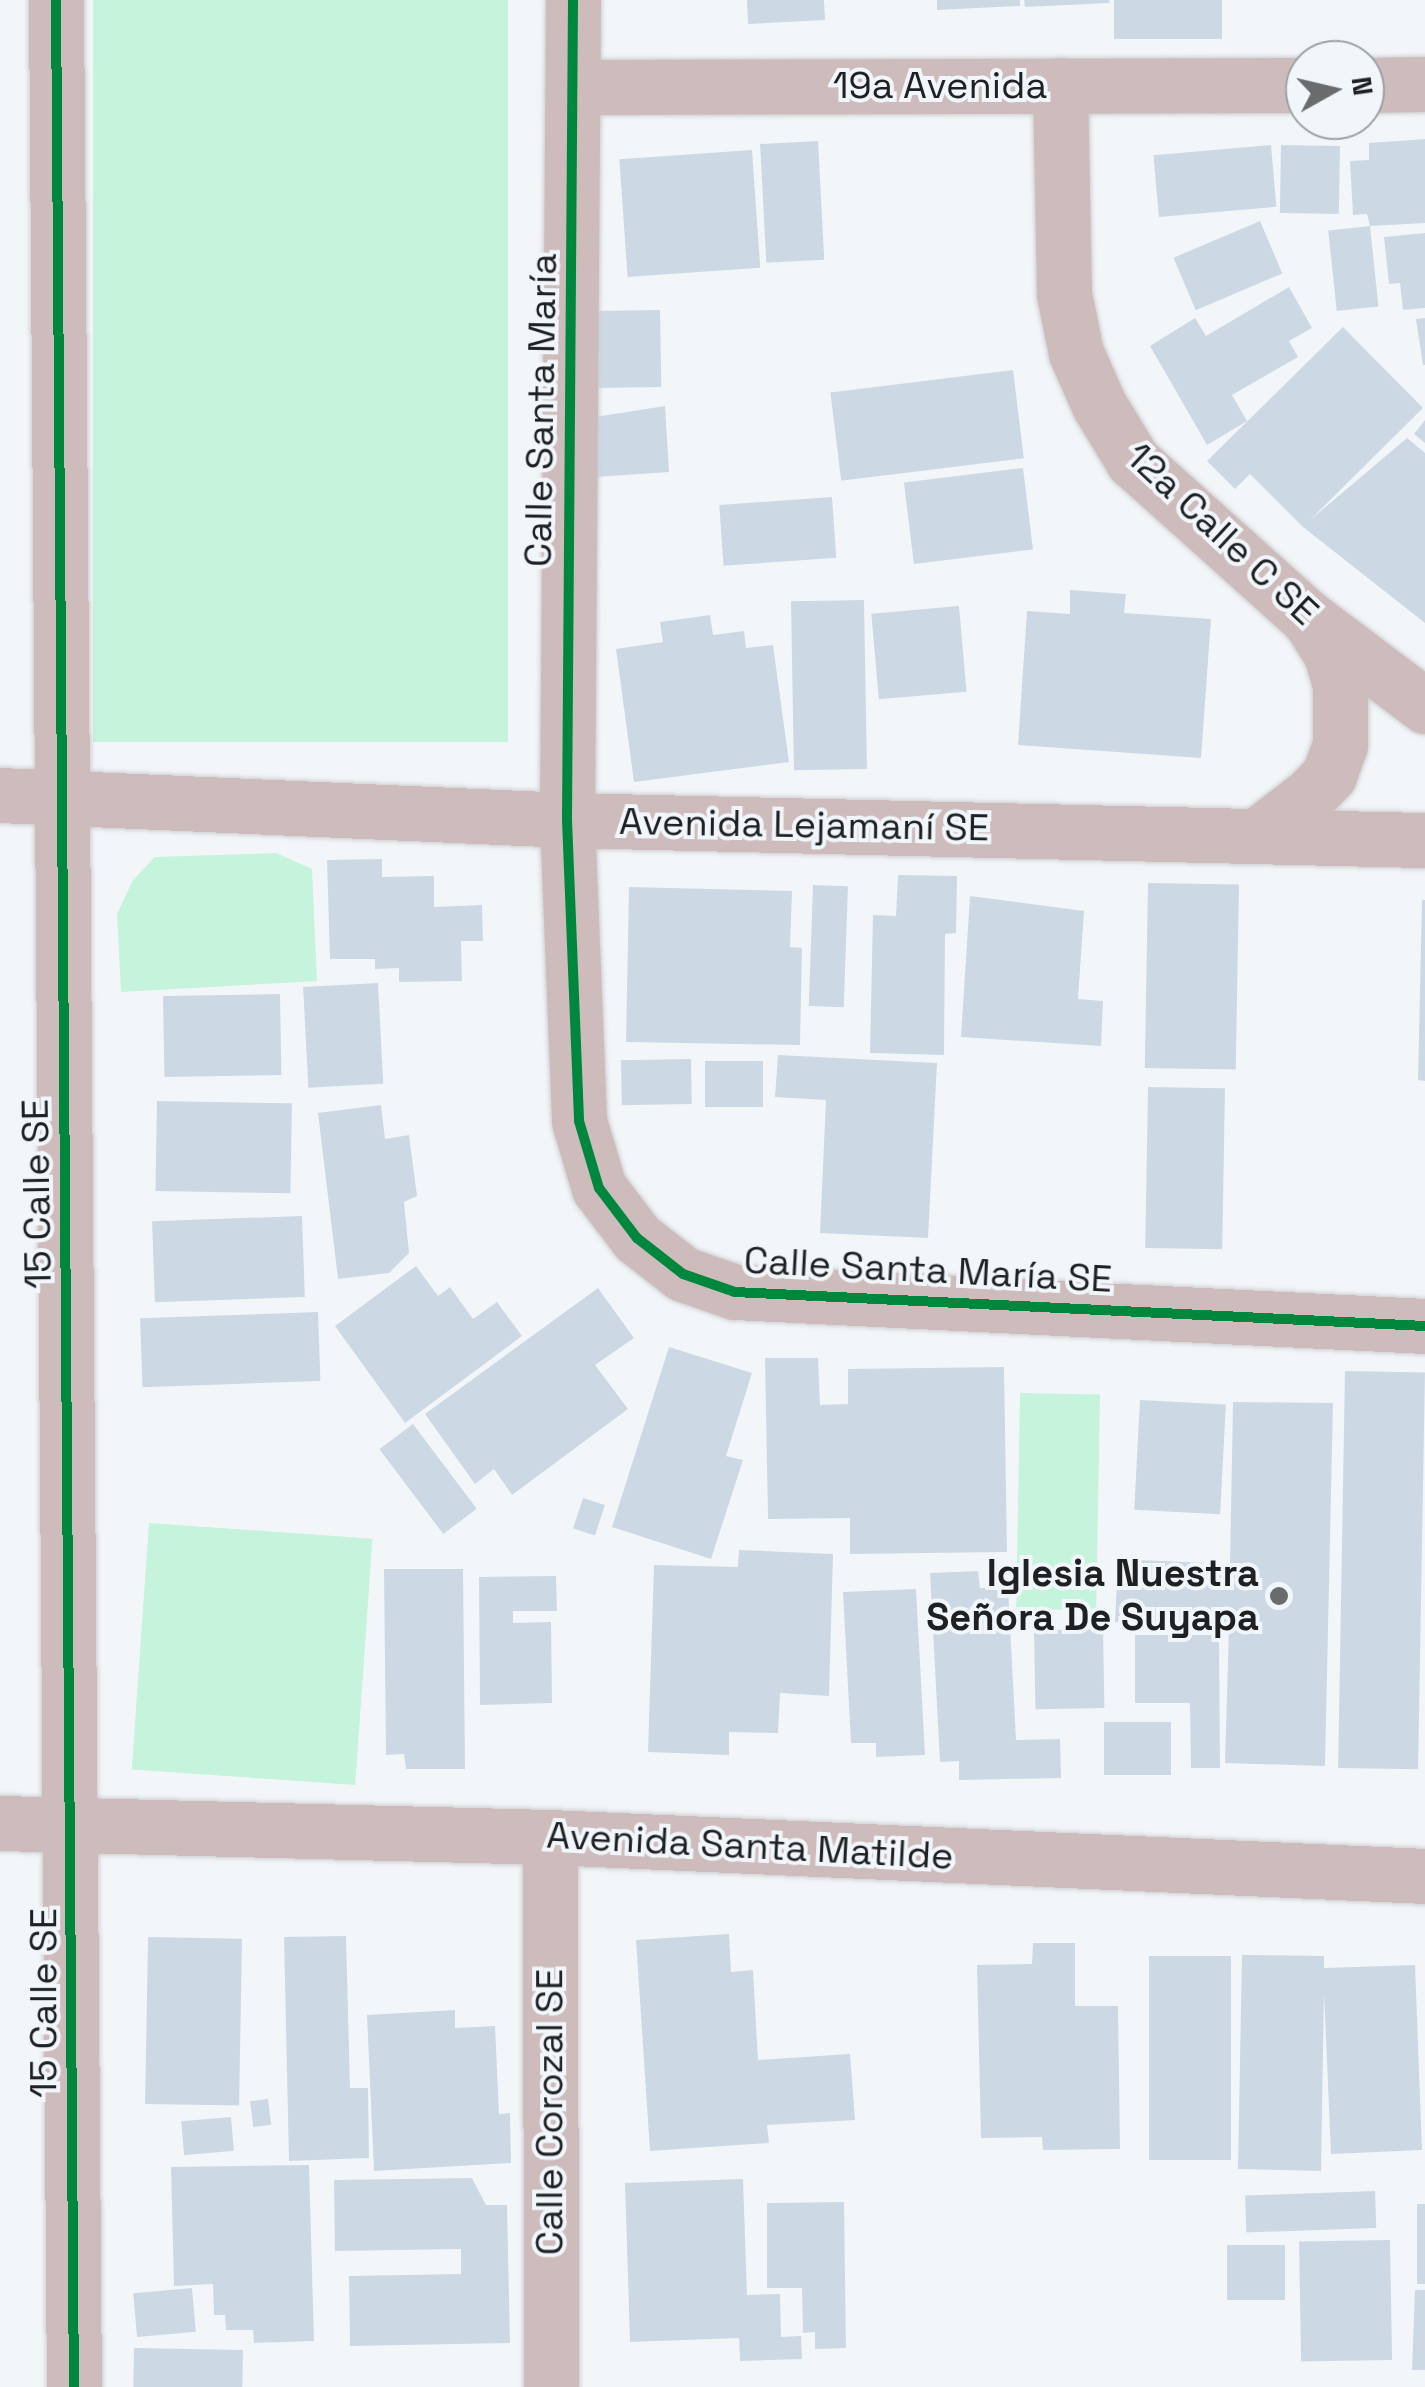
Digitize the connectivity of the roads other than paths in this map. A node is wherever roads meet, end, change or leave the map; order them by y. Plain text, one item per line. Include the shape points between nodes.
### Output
1 (56, 0) edge
2 (574, 0) edge
3 (1385, 84) edge
4 (1425, 84) edge
5 (1060, 85) junction
6 (1285, 85) edge
7 (575, 87) junction
8 (1308, 617) junction
9 (1425, 706) edge
10 (0, 795) edge
11 (63, 796) junction
12 (567, 820) junction
13 (1258, 835) junction
14 (1425, 840) edge
15 (1425, 1326) edge
16 (0, 1823) edge
17 (74, 1826) junction
18 (550, 1837) junction
19 (1425, 1876) edge
20 (74, 2387) edge
21 (551, 2387) edge

1 - 11 street, 15 Calle SE
2 - 7 street, Calle Santa María
3 - 4 street
5 - 6 street, 19a Avenida
5 - 7 street, 19a Avenida
5 - 8 street, 12a Calle C SE via 1064,294 1076,353 1099,405 1133,461
7 - 12 street, Calle Santa María
8 - 9 street, 12a Calle C SE
8 - 13 street via 1331,654 1340,685 1340,745 1310,796
10 - 11 street, Avenida Lejamaní SE
11 - 12 street, Avenida Lejamaní SE
11 - 17 street, 15 Calle SE
12 - 13 street, Avenida Lejamaní SE
12 - 15 street, Calle Santa María SE via 579,1121 600,1188 637,1238 682,1274 735,1292
13 - 14 street, Avenida Lejamaní SE
16 - 17 street, Avenida Santa Matilde
17 - 18 street, Avenida Santa Matilde
17 - 20 street, 15 Calle SE
18 - 19 street, Avenida Santa Matilde
18 - 21 street, Calle Corozal SE

